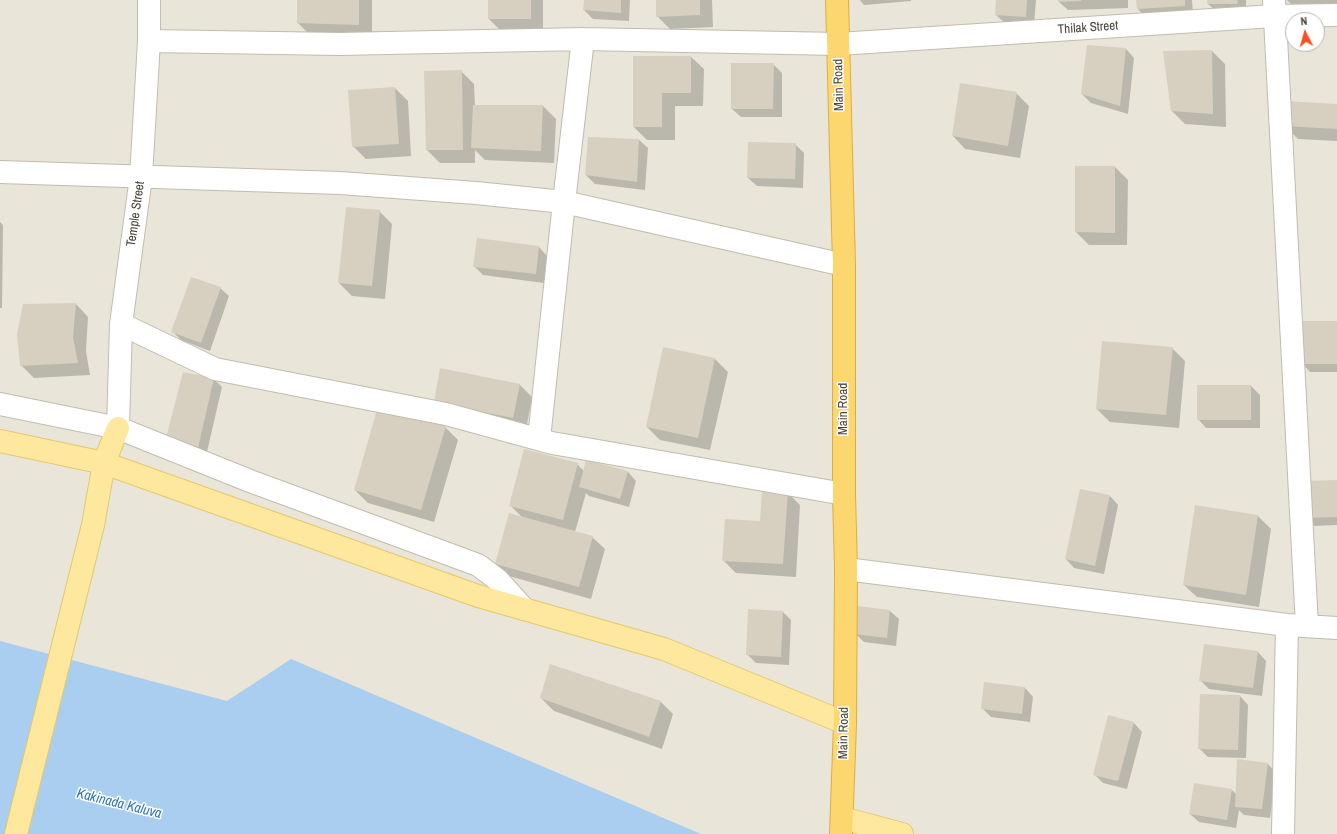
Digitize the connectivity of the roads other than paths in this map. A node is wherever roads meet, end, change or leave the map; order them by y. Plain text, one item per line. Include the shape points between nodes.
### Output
1 (149, 0) edge
2 (837, 0) edge
3 (1274, 8) edge
4 (1337, 15) edge
5 (583, 40) junction
6 (149, 41) junction
7 (838, 44) junction
8 (0, 172) edge
9 (141, 177) junction
10 (564, 202) junction
11 (844, 265) junction
12 (121, 324) junction
13 (0, 404) edge
14 (118, 428) junction
15 (539, 439) junction
16 (0, 441) edge
17 (104, 463) junction
18 (844, 494) junction
19 (846, 569) junction
20 (524, 609) junction
21 (1297, 625) junction
22 (1337, 628) edge
23 (845, 723) junction
24 (841, 826) edge
25 (16, 834) edge
26 (902, 834) edge
27 (1283, 834) edge

1 - 6 street, Temple Street
2 - 7 highway, Main Road
3 - 4 street, Thilak Street
3 - 7 street, Thilak Street
3 - 21 street
5 - 6 street, Thilak Street via 339,44
5 - 7 street, Thilak Street
5 - 10 street
6 - 9 street, Temple Street
7 - 11 highway, Main Road
8 - 9 street
9 - 10 street via 340,183
9 - 12 street, Temple Street
10 - 11 street
10 - 15 street
11 - 18 highway, Main Road
12 - 14 street, Temple Street
12 - 15 street via 215,369 446,414
13 - 14 street
14 - 17 main road
14 - 20 street via 250,481 478,565 498,580
15 - 18 street
16 - 17 main road
17 - 20 main road via 478,596
17 - 25 main road via 93,525
18 - 19 highway, Main Road
19 - 21 street
19 - 23 highway, Main Road
20 - 23 main road via 664,648
21 - 22 street
21 - 27 street
23 - 24 highway, Main Road
24 - 26 main road

